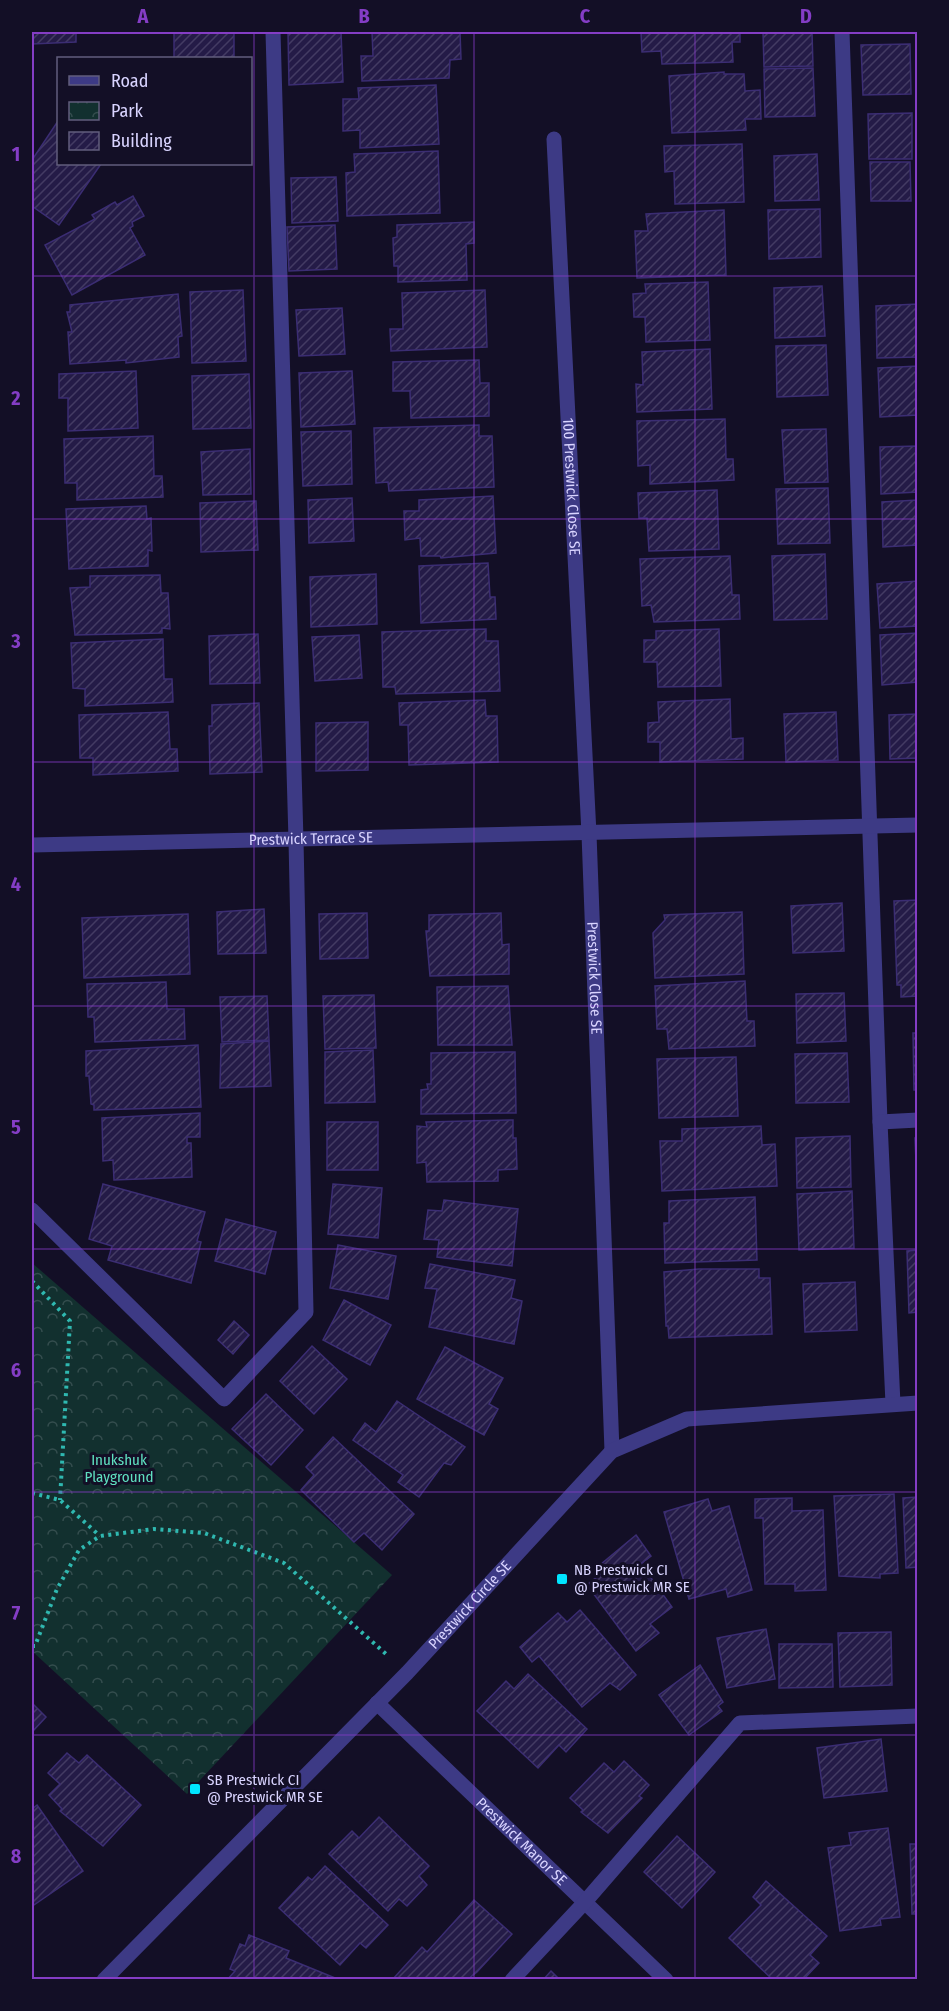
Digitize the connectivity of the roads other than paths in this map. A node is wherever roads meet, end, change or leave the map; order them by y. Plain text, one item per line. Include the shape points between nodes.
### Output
1 (273, 32) edge
2 (842, 32) edge
3 (554, 139) dead end
4 (918, 825) edge
5 (869, 827) junction
6 (589, 834) junction
7 (296, 840) junction
8 (32, 845) edge
9 (918, 1120) edge
10 (880, 1122) junction
11 (32, 1210) edge
12 (918, 1403) edge
13 (893, 1404) junction
14 (612, 1451) junction
15 (377, 1703) junction
16 (918, 1716) edge
17 (584, 1903) junction
18 (104, 1980) edge
19 (512, 1980) edge
20 (666, 1980) edge

1 - 7 street
2 - 5 street
3 - 6 street, 100 Prestwick Close SE
4 - 5 street
5 - 6 street
5 - 10 street
6 - 7 street, Prestwick Terrace SE
6 - 14 street, Prestwick Close SE
7 - 8 street, Prestwick Terrace SE
7 - 11 street via 306,1312 224,1399
9 - 10 street
10 - 13 street
12 - 13 street, Prestwick Circle SE
13 - 14 street, Prestwick Circle SE via 687,1419
14 - 15 street, Prestwick Circle SE
15 - 17 street, Prestwick Manor SE
15 - 18 street, Prestwick Circle SE
16 - 17 street via 740,1723
17 - 19 street
17 - 20 street, Prestwick Manor SE

